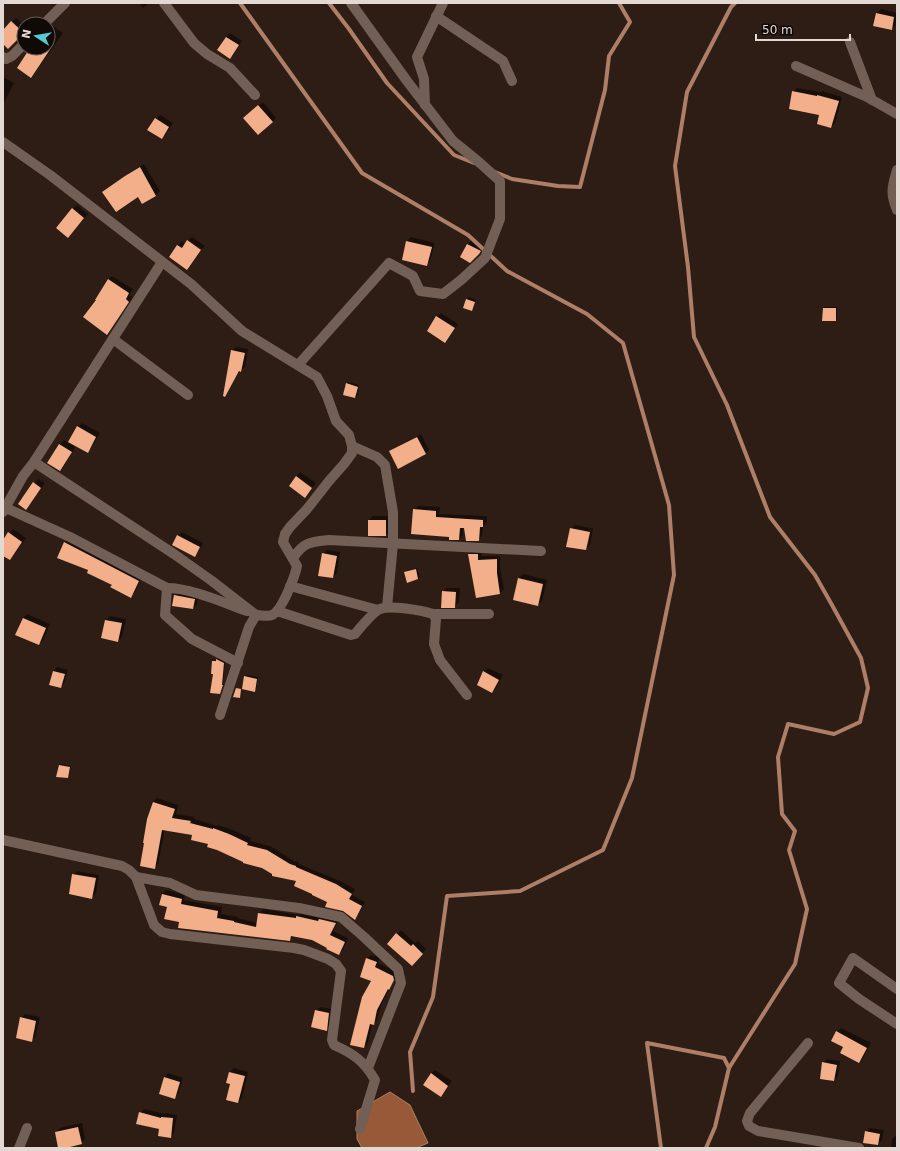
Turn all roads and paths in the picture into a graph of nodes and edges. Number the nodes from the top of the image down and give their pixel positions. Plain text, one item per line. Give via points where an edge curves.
1 (65, 3) edge
2 (164, 3) edge
3 (351, 3) edge
4 (443, 3) edge
5 (52, 16) edge
6 (436, 16) junction
7 (850, 42) dead end
8 (16, 52) edge
9 (3, 57) edge
10 (796, 66) dead end
11 (512, 81) dead end
12 (255, 95) dead end
13 (872, 100) junction
14 (425, 105) junction
15 (897, 114) edge
16 (3, 142) edge
17 (897, 170) edge
18 (897, 210) edge
19 (162, 262) junction
20 (112, 339) junction
21 (298, 365) junction
22 (188, 395) dead end
23 (352, 446) junction
24 (34, 462) junction
25 (5, 510) edge
26 (393, 544) junction
27 (541, 551) dead end
28 (292, 558) junction
29 (290, 586) junction
30 (168, 588) junction
31 (382, 608) junction
32 (277, 612) junction
33 (433, 614) junction
34 (489, 614) dead end
35 (256, 615) junction
36 (238, 663) junction
37 (467, 695) dead end
38 (220, 715) dead end
39 (3, 840) edge
40 (136, 877) junction
41 (897, 989) edge
42 (897, 1024) edge
43 (808, 1043) dead end
44 (368, 1068) junction
45 (27, 1128) dead end
46 (360, 1129) dead end
47 (19, 1148) edge
48 (859, 1148) edge

1 - 5 street
2 - 12 street via 194,43 230,68
3 - 14 street
4 - 6 street
6 - 11 street via 503,61
6 - 14 street via 417,57 424,78
7 - 13 street
8 - 9 street via 6,59
10 - 13 street
13 - 15 street
14 - 21 street via 453,142 500,181 500,219 485,258 443,294 420,291 413,276 389,263
16 - 19 street
17 - 18 street via 892,185 892,198
19 - 20 street
19 - 21 street via 191,284 242,331
20 - 22 street
20 - 24 street
21 - 23 street via 317,377 336,421 349,435
23 - 26 street via 377,457 385,465 393,512
23 - 28 street via 352,453 344,464 285,534 284,542
24 - 25 street via 23,476
24 - 35 street via 174,554
25 - 30 street via 70,537
26 - 27 street
26 - 28 street via 329,540 311,542 299,549
26 - 31 street
28 - 29 street via 297,566
29 - 31 street
29 - 32 street
30 - 35 street via 197,594
30 - 36 street via 165,615 192,639
31 - 32 street via 355,634 350,635
31 - 33 street
32 - 35 street via 271,616
33 - 34 street
33 - 37 street via 436,620 434,644 440,660
35 - 36 street
36 - 38 street
39 - 40 street via 122,866
40 - 44 street via 154,925 162,932 294,948 336,964 341,971 332,1040 334,1045 350,1052
40 - 44 street via 170,883 196,895 299,908 341,917 398,969 401,983
41 - 42 street via 853,958 839,983
43 - 48 street via 750,1113 747,1122 758,1131
44 - 46 street via 375,1080
45 - 47 street

